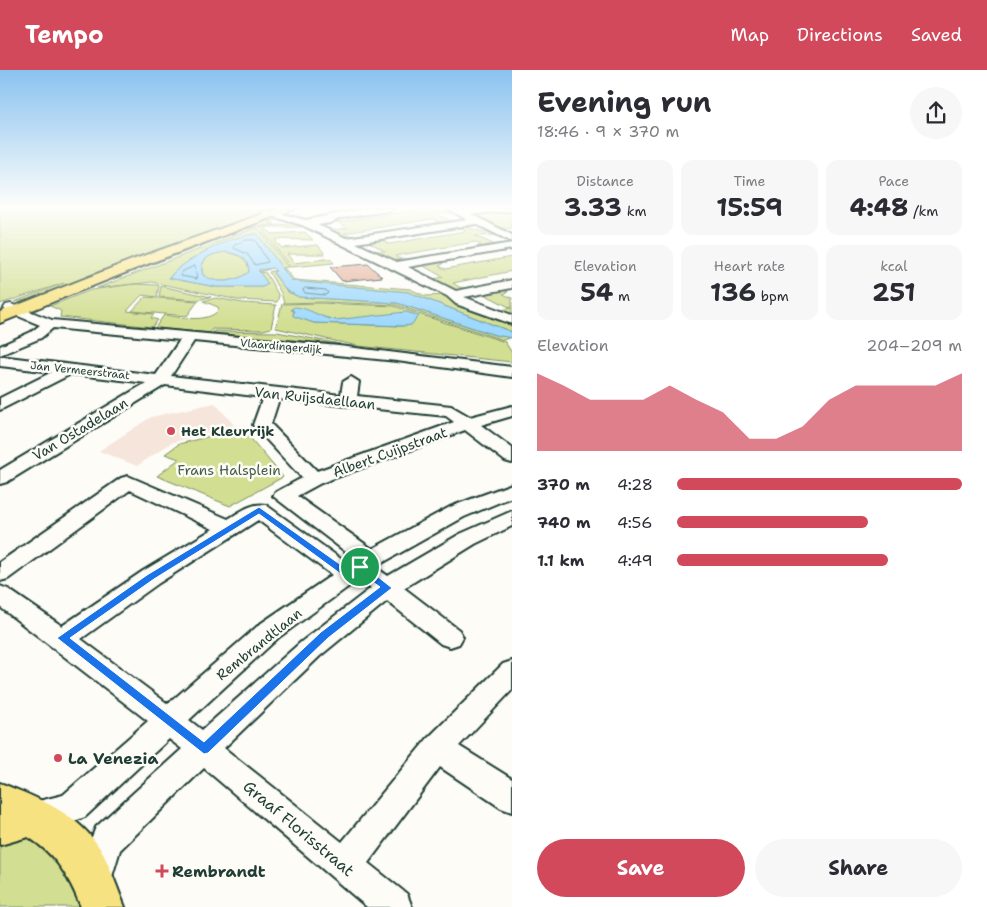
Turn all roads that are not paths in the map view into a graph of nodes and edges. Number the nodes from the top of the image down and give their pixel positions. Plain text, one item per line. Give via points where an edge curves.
1 (187, 247) edge
2 (354, 247) edge
3 (506, 247) edge
4 (396, 266) junction
5 (512, 284) edge
6 (455, 295) junction
7 (7, 312) edge
8 (512, 320) edge
9 (50, 324) junction
10 (189, 338) junction
11 (0, 351) edge
12 (354, 353) junction
13 (0, 361) edge
14 (69, 369) junction
15 (512, 372) edge
16 (160, 380) junction
17 (273, 393) junction
18 (348, 401) junction
19 (0, 405) edge
20 (512, 411) edge
21 (467, 423) junction
22 (512, 457) edge
23 (0, 478) edge
24 (314, 479) junction
25 (512, 490) edge
26 (512, 518) edge
27 (228, 528) junction
28 (360, 567) junction
29 (0, 573) edge
30 (387, 588) junction
31 (0, 596) edge
32 (450, 637) dead end
33 (63, 638) junction
34 (512, 672) edge
35 (169, 720) junction
36 (437, 748) junction
37 (204, 749) junction
38 (512, 797) edge
39 (11, 814) edge
40 (345, 866) junction
41 (95, 900) edge
42 (394, 907) edge

1 - 7 main road
2 - 4 street
3 - 4 street
4 - 6 street
5 - 6 street
6 - 8 street via 462,301
7 - 9 street, Vlaardingerdijk
9 - 10 street, Vlaardingerdijk
9 - 11 street via 36,335
10 - 12 street, Vlaardingerdijk
10 - 16 street
12 - 15 street, Vlaardingerdijk
12 - 18 street
13 - 14 street, Jan Vermeerstraat
14 - 16 street, Jan Vermeerstraat
14 - 19 street
16 - 17 street, Van Ruijsdaellaan
16 - 23 street, Van Ostadelaan
17 - 18 street, Van Ruijsdaellaan
17 - 24 street via 262,425
18 - 21 street, Van Ruijsdaellaan via 451,412
20 - 21 street, Albert Cuijpstraat
21 - 22 street, Van Ruijsdaellaan
21 - 24 street, Albert Cuijpstraat
24 - 28 street, Albert Cuijpstraat via 283,496
25 - 28 street, Rembrandtlaan via 457,512
26 - 30 street via 476,533
27 - 28 street via 259,510
27 - 29 street via 128,482
27 - 33 street
28 - 30 street
28 - 35 street, Rembrandtlaan via 269,631
30 - 32 street
30 - 37 street via 325,635
31 - 33 street
33 - 35 street
34 - 36 street
35 - 37 street
35 - 39 street, Rembrandtlaan via 74,806 56,813
36 - 38 street
36 - 40 street
37 - 40 street, Graaf Florisstraat
37 - 41 street via 108,840 100,859
39 - 41 main road via 66,840 84,862
40 - 42 street, Graaf Florisstraat

